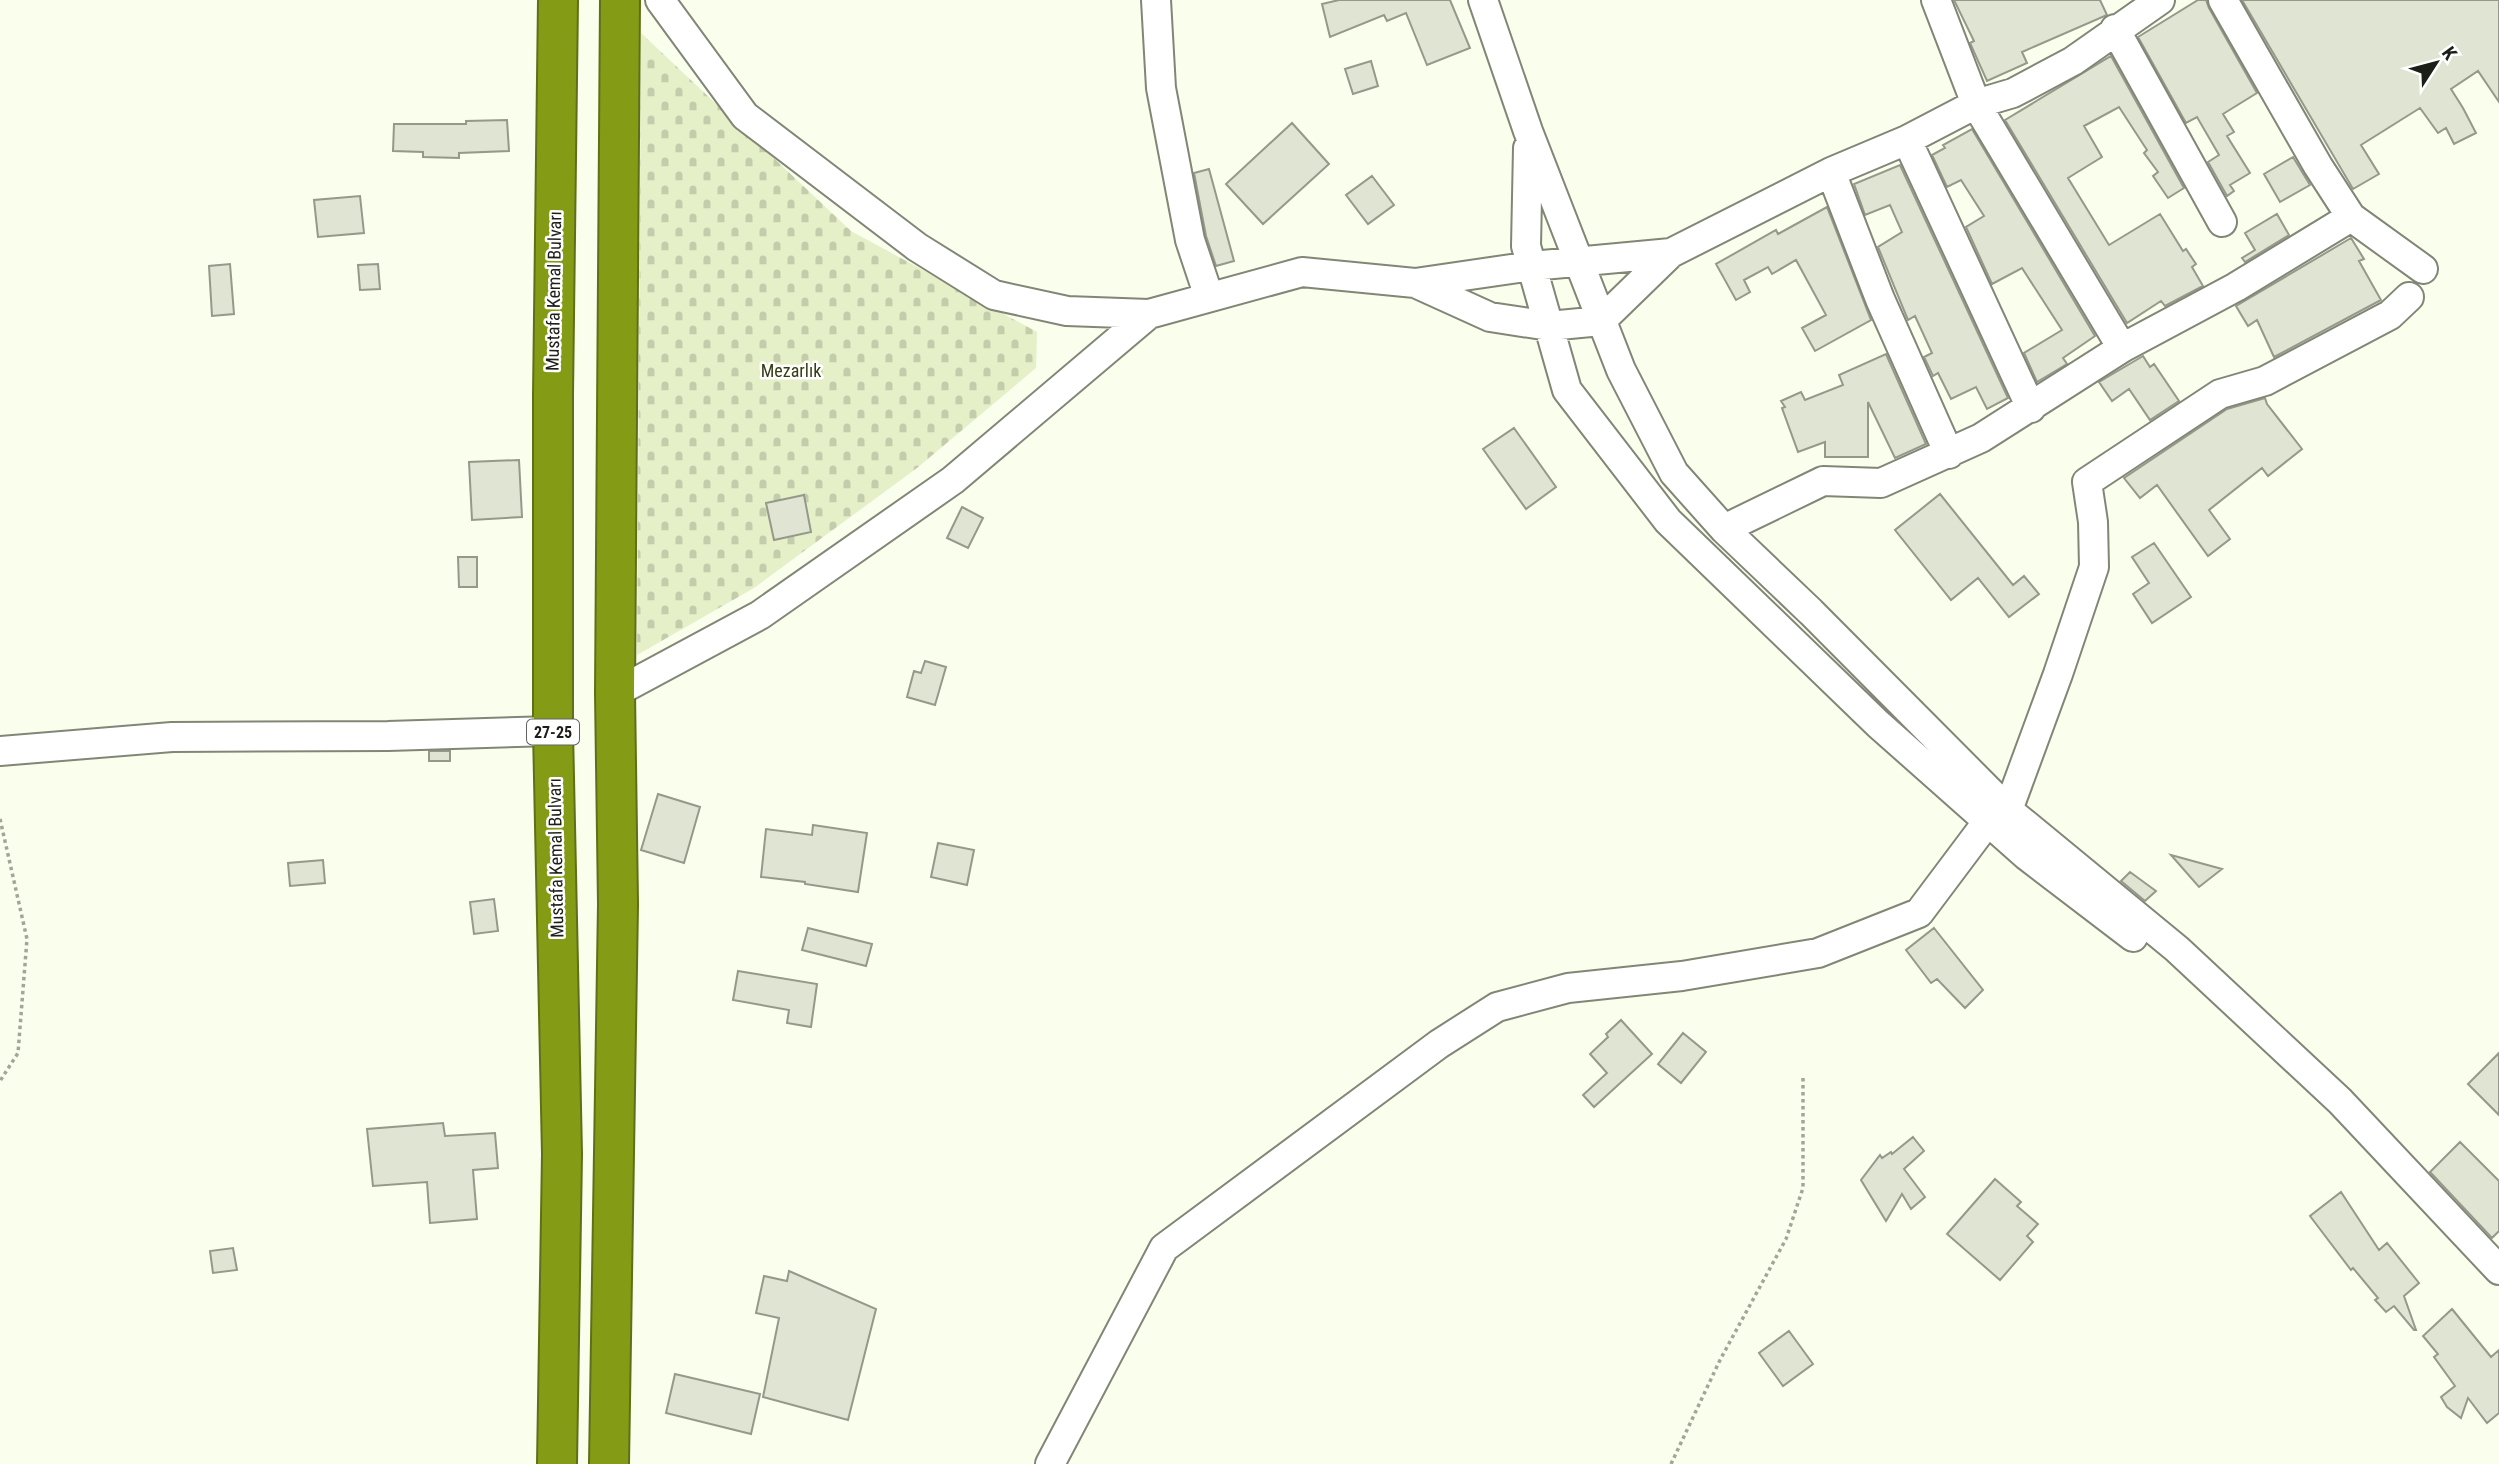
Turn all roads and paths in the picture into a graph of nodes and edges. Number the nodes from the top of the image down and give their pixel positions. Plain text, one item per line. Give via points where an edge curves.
1 (558, 0) edge
2 (620, 0) edge
3 (660, 0) edge
4 (1156, 0) edge
5 (1483, 0) edge
6 (1936, 0) edge
7 (2160, 0) edge
8 (2223, 0) edge
9 (2115, 29) junction
10 (1976, 104) junction
11 (1528, 131) junction
12 (1907, 140) junction
13 (1831, 172) junction
14 (2351, 217) junction
15 (2222, 222) dead end
16 (1671, 253) junction
17 (1578, 261) junction
18 (1532, 267) junction
19 (2423, 269) dead end
20 (1415, 283) junction
21 (1209, 297) junction
22 (2409, 297) dead end
23 (1149, 314) junction
24 (1601, 321) junction
25 (1549, 326) junction
26 (2122, 348) junction
27 (2031, 408) junction
28 (1949, 454) junction
29 (1724, 529) junction
30 (615, 693) junction
31 (553, 731) junction
32 (0, 751) edge
33 (1998, 816) junction
34 (0, 819) edge
35 (1803, 1075) dead end
36 (0, 1081) edge
37 (2499, 1270) edge
38 (2499, 1286) edge
39 (557, 1464) edge
40 (609, 1464) edge
41 (1050, 1464) edge
42 (1671, 1464) edge

1 - 31 highway, Mustafa Kemal Bulvarı / 27-25
2 - 30 highway
3 - 23 street via 745,116 916,247 994,295 1067,311
4 - 21 street via 1161,88 1190,240
5 - 11 street
6 - 10 street
7 - 9 street
8 - 14 street
9 - 10 street via 2073,61 2013,93
9 - 15 street
10 - 12 street
10 - 26 street
11 - 17 street
11 - 18 street via 1526,246
12 - 13 street
12 - 27 street
13 - 16 street
13 - 28 street via 1880,299
14 - 19 street
14 - 26 street via 2236,287
16 - 17 street
16 - 24 street
17 - 18 street
17 - 24 street
18 - 20 street
18 - 25 street
20 - 21 street via 1302,272
20 - 25 street via 1490,317
21 - 23 street
22 - 33 street via 2390,315 2265,381 2220,394 2087,482 2094,566 2058,674
23 - 30 street via 953,480 760,615
24 - 25 street
24 - 29 street via 1620,370 1674,473
25 - 33 street via 1567,390 1668,521 1878,724
26 - 27 street
27 - 28 street
28 - 29 street via 1881,483 1823,481
29 - 33 street via 1821,622
30 - 40 highway via 618,904
31 - 32 street via 172,737
31 - 39 highway, Mustafa Kemal Bulvarı / 27-25 via 562,1154
33 - 37 street via 2177,949 2319,1082
33 - 38 street via 2027,856 2218,1002 2345,1123
33 - 41 street via 1919,913 1818,953 1682,976 1568,988 1497,1007 1439,1044 1164,1248
34 - 36 path via 27,939 18,1053
35 - 42 path via 1803,1188 1786,1239 1720,1360

